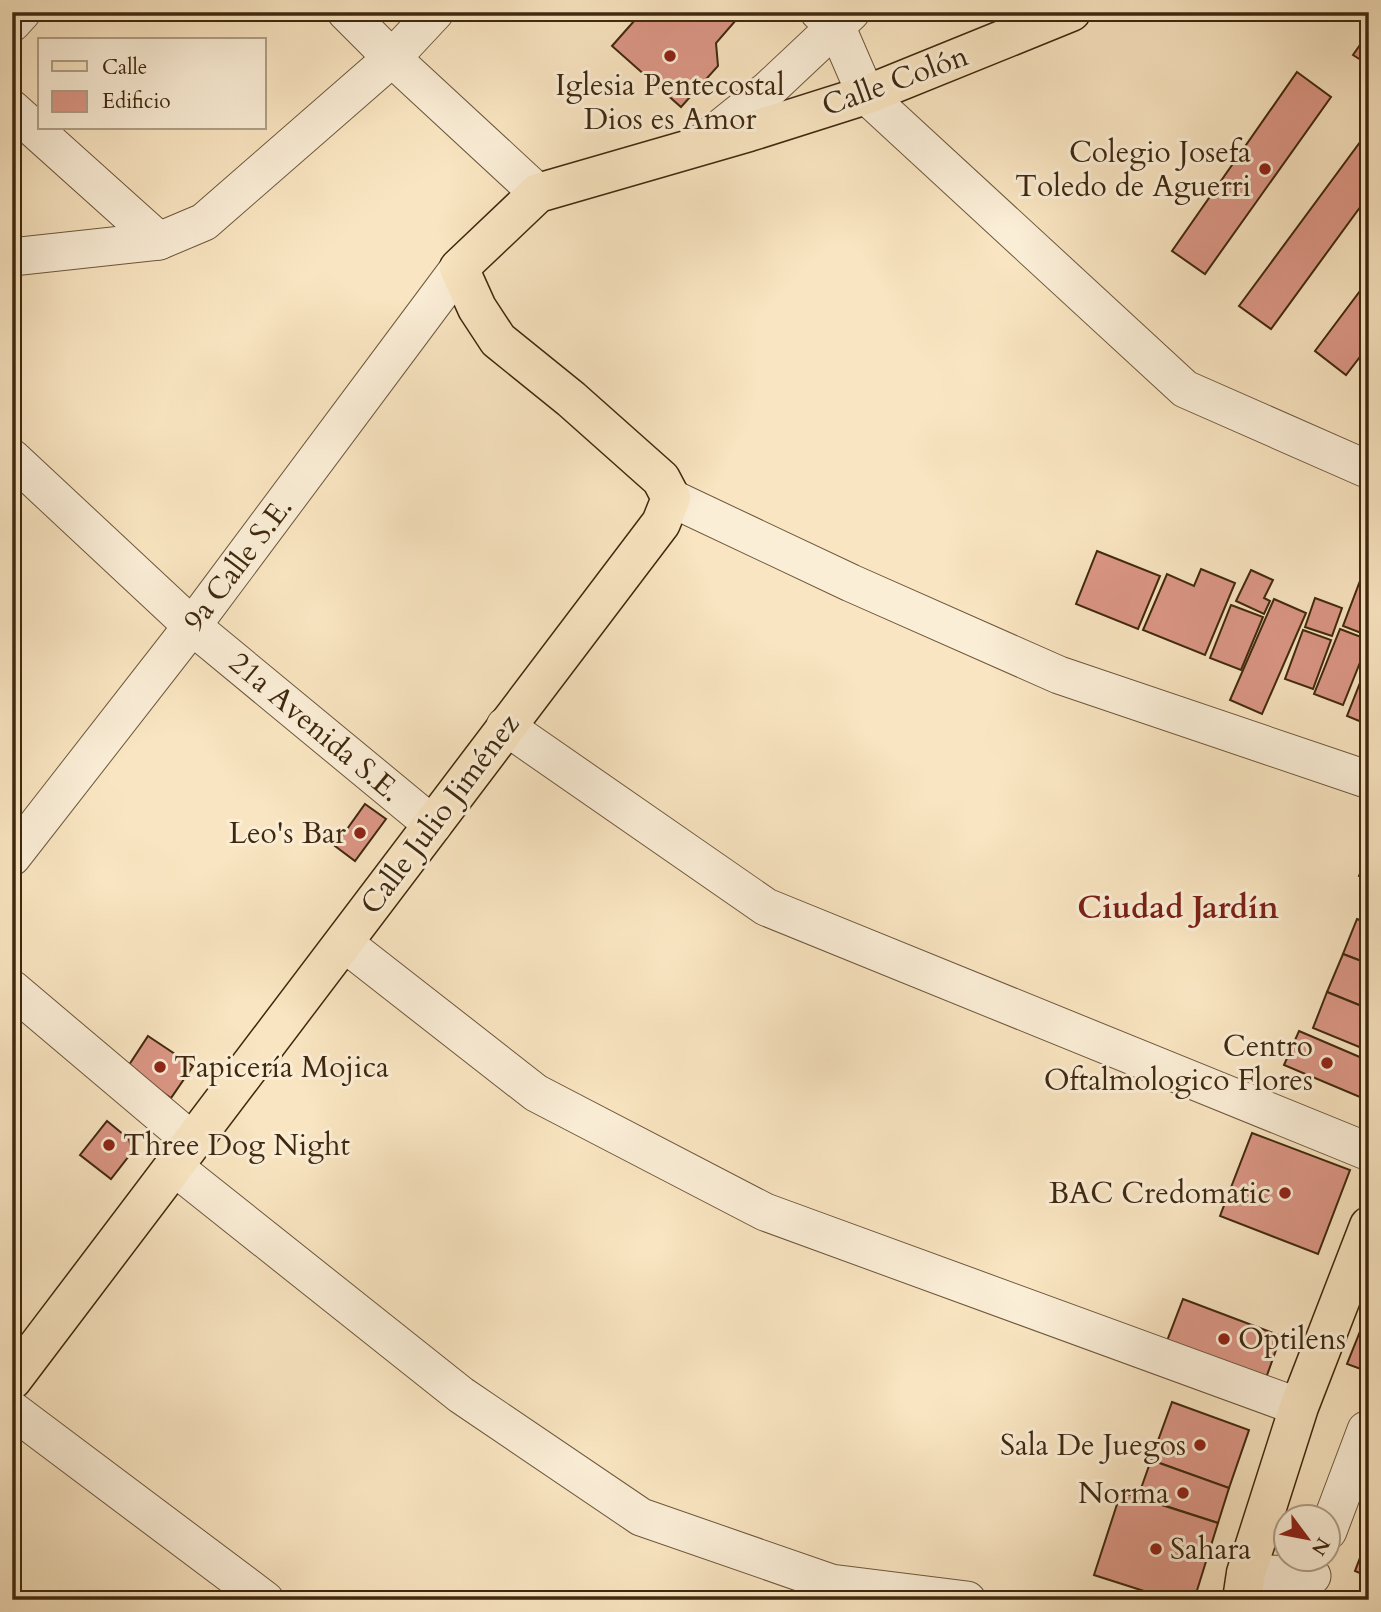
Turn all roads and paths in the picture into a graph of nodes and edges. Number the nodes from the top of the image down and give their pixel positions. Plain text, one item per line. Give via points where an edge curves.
1 (22, 12) edge
2 (346, 12) edge
3 (435, 12) edge
4 (1072, 12) edge
5 (836, 18) edge
6 (12, 23) edge
7 (392, 58) junction
8 (866, 95) junction
9 (12, 109) edge
10 (697, 147) junction
11 (538, 193) junction
12 (159, 241) junction
13 (12, 257) edge
14 (458, 268) junction
15 (12, 458) edge
16 (1369, 470) edge
17 (671, 498) junction
18 (192, 626) junction
19 (505, 726) junction
20 (1369, 780) edge
21 (433, 825) junction
22 (12, 857) edge
23 (344, 943) junction
24 (12, 989) edge
25 (1369, 1152) edge
26 (182, 1153) junction
27 (1364, 1250) edge
28 (12, 1380) edge
29 (1299, 1407) junction
30 (12, 1410) edge
31 (1366, 1430) dead end
32 (1338, 1504) edge
33 (1314, 1578) edge
34 (1244, 1586) edge
35 (265, 1600) edge
36 (967, 1600) edge

1 - 6 street
2 - 7 street
3 - 7 street
4 - 8 main road, Calle Colón
5 - 8 street
5 - 10 street via 768,90
7 - 11 street
7 - 12 street via 204,222
8 - 10 main road, Calle Colón
8 - 16 street via 1185,389
9 - 12 street
10 - 11 main road, Calle Colón
11 - 14 main road, Calle Colón
12 - 13 street
14 - 17 main road via 498,340 661,479
14 - 18 street, 9a Calle S.E.
15 - 18 street, 21a Avenida S.E.
17 - 19 main road, Calle Julio Jiménez via 660,523
17 - 20 street via 1059,675
18 - 21 street, 21a Avenida S.E.
18 - 22 street, 9a Calle S.E.
19 - 21 main road, Calle Julio Jiménez
19 - 25 street via 766,907
21 - 23 main road, Calle Julio Jiménez
23 - 26 main road, Calle Julio Jiménez
23 - 29 street via 536,1093 765,1212
24 - 26 street
26 - 28 main road, Calle Julio Jiménez
26 - 36 street via 461,1395 641,1517 831,1583
27 - 29 main road
29 - 34 main road
30 - 35 street
31 - 32 street
33 - 34 street

